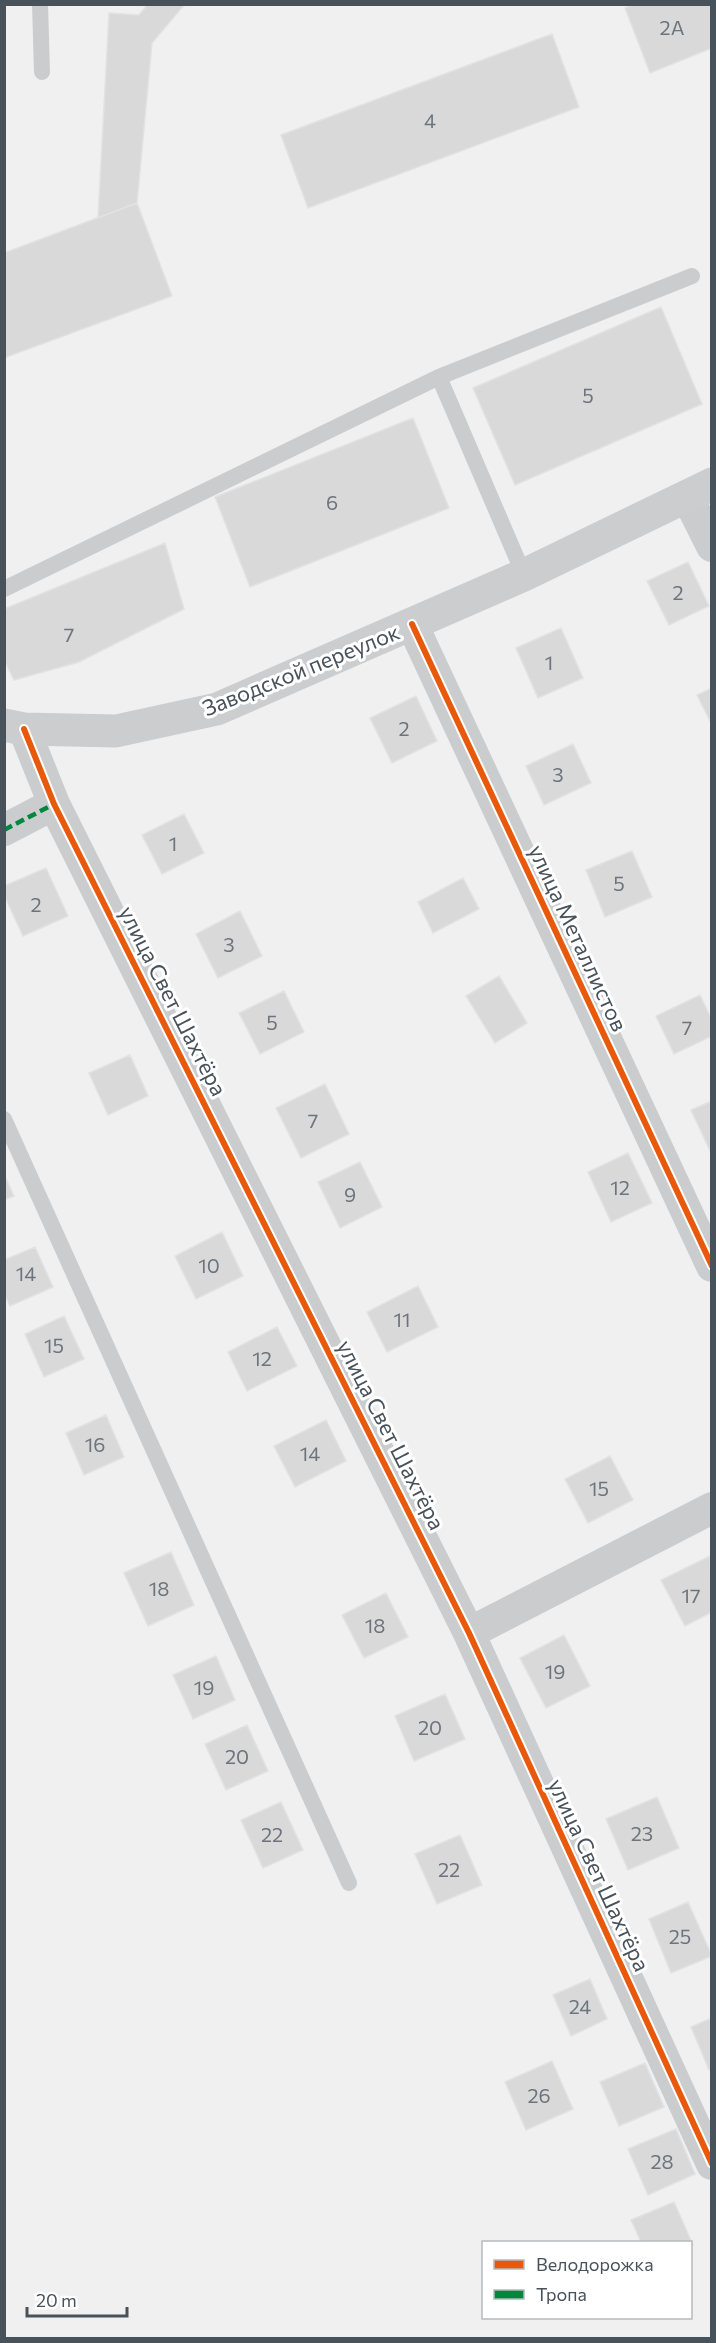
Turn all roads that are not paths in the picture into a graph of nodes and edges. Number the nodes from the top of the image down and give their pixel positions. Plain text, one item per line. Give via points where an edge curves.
1 (40, 4) edge
2 (42, 72) dead end
3 (692, 276) dead end
4 (439, 377) junction
5 (699, 490) edge
6 (711, 546) edge
7 (524, 575) junction
8 (4, 589) edge
9 (412, 624) junction
10 (14, 727) edge
11 (54, 804) junction
12 (4, 830) edge
13 (4, 1119) edge
14 (711, 1266) edge
15 (711, 1508) edge
16 (469, 1633) junction
17 (348, 1883) dead end
18 (711, 2164) edge

1 - 2 lane
3 - 4 lane
4 - 7 lane
4 - 8 lane
5 - 6 street
5 - 7 main road, Заводской переулок
7 - 9 main road, Заводской переулок
9 - 10 main road, Заводской переулок via 217,709 116,731
9 - 14 street, улица Металлистов
10 - 11 street, улица Свет Шахтёра
11 - 12 street
11 - 16 street, улица Свет Шахтёра
13 - 17 lane
15 - 16 street
16 - 18 street, улица Свет Шахтёра

